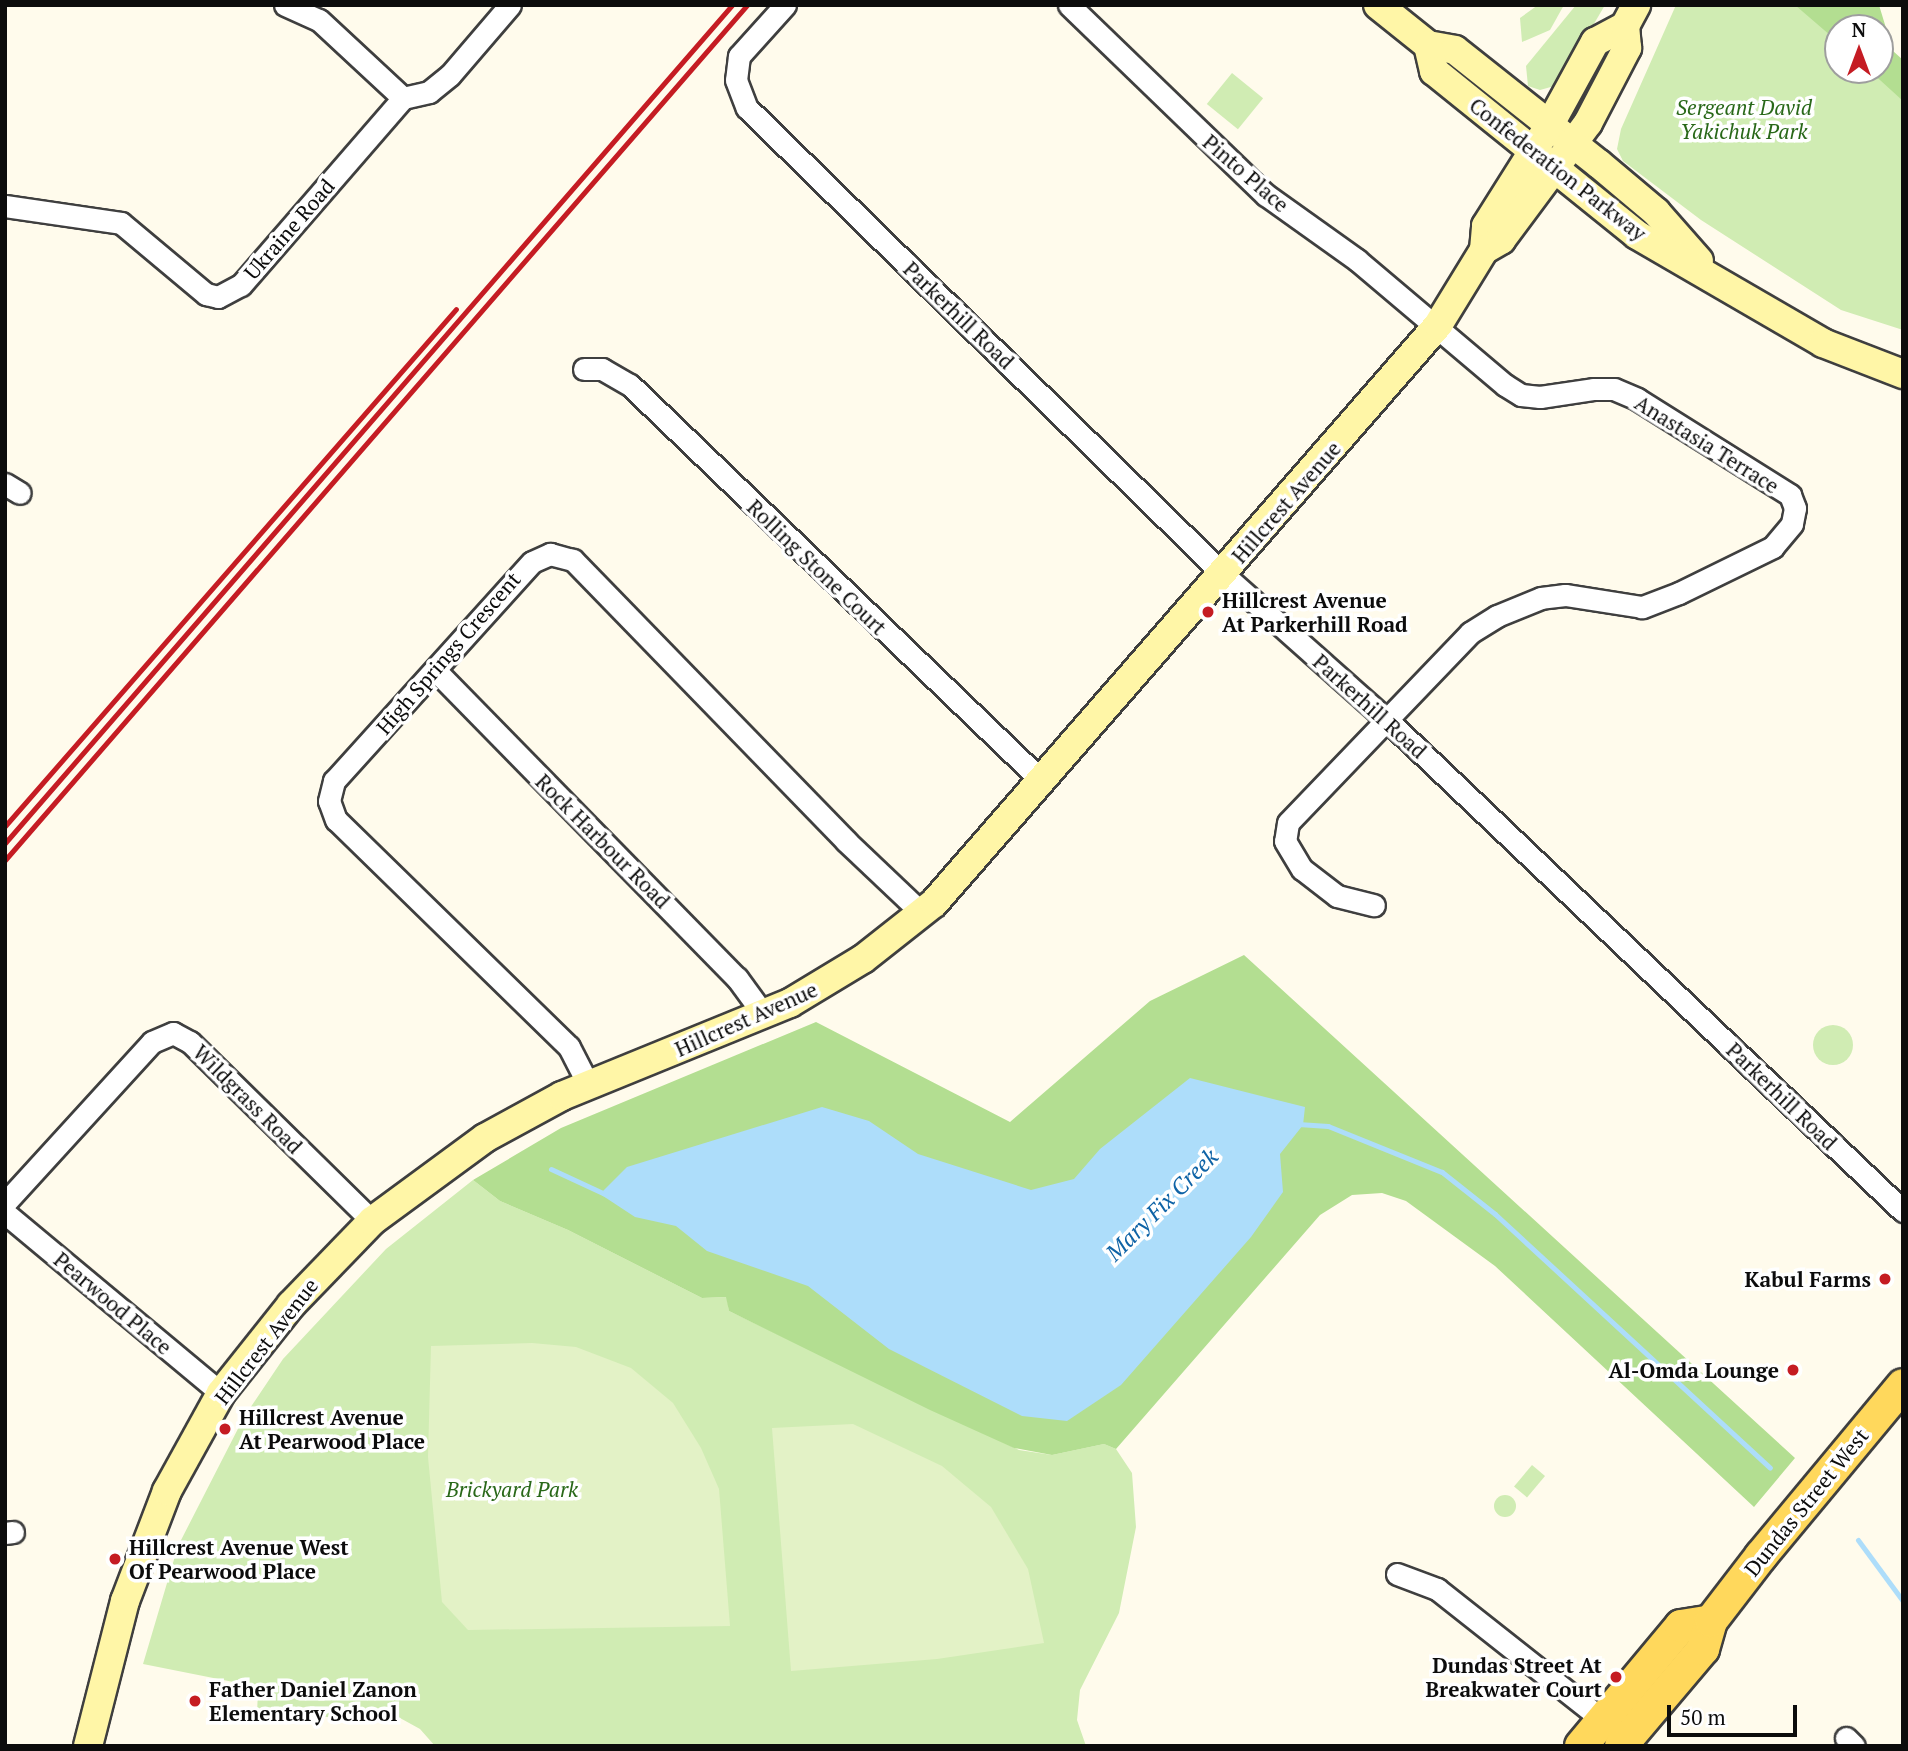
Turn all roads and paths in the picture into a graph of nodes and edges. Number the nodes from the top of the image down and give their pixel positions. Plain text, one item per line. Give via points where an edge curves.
1 (285, 5) edge
2 (510, 5) edge
3 (785, 5) edge
4 (1069, 5) edge
5 (1378, 5) edge
6 (1631, 16) edge
7 (1428, 45) junction
8 (403, 98) junction
9 (1549, 127) junction
10 (1571, 144) junction
11 (1544, 160) junction
12 (5, 206) edge
13 (1710, 274) junction
14 (1438, 325) junction
15 (584, 369) dead end
16 (1903, 374) edge
17 (1223, 574) junction
18 (436, 671) junction
19 (1386, 719) junction
20 (1043, 782) junction
21 (1374, 905) dead end
22 (922, 913) junction
23 (764, 1015) junction
24 (589, 1084) junction
25 (5, 1203) edge
26 (1903, 1211) edge
27 (5, 1213) edge
28 (372, 1221) junction
29 (1903, 1385) edge
30 (221, 1393) junction
31 (1397, 1574) dead end
32 (1711, 1621) junction
33 (1602, 1720) junction
34 (1627, 1744) edge
35 (88, 1746) edge
36 (1581, 1746) edge

1 - 8 street via 318,20
2 - 8 street via 450,75 429,92
3 - 17 street, Parkerhill Road via 739,56 736,80 747,108
4 - 14 street, Pinto Place via 1266,195
5 - 7 street, Confederation Parkway
6 - 9 street, Hillcrest Avenue via 1595,42
6 - 10 street, Hillcrest Avenue via 1627,48
7 - 9 street, Confederation Parkway via 1455,50
7 - 11 street, Confederation Parkway via 1434,71
8 - 12 street, Ukraine Road via 241,285 218,297 206,294 121,223
9 - 10 street, Confederation Parkway
9 - 11 street, Hillcrest Avenue
10 - 11 street, Hillcrest Avenue
10 - 13 street, Confederation Parkway via 1656,212
11 - 13 street, Confederation Parkway via 1637,235
11 - 14 street, Hillcrest Avenue via 1486,226 1484,250
13 - 16 street, Confederation Parkway via 1823,343
14 - 17 street, Hillcrest Avenue
14 - 19 street, Anastasia Terrace via 1521,394 1614,389 1637,399 1790,495 1795,508 1792,524 1773,547 1642,607 1565,595 1541,598 1497,616 1469,633
15 - 20 street, Rolling Stone Court via 602,369 630,385
17 - 19 street, Parkerhill Road
17 - 20 street, Hillcrest Avenue
18 - 22 street, High Springs Crescent via 524,567 550,554 573,560
18 - 23 street, Rock Harbour Road via 737,978
18 - 24 street, High Springs Crescent via 334,781 329,794 333,814 561,1039
19 - 21 street via 1294,811 1285,833 1288,849 1302,869 1337,896
19 - 26 street, Parkerhill Road
20 - 22 street, Hillcrest Avenue
22 - 23 street, Hillcrest Avenue via 855,965
23 - 24 street, Hillcrest Avenue
24 - 28 street, Hillcrest Avenue via 457,1156
25 - 28 street, Wildgrass Road via 152,1042 173,1034 190,1042
27 - 30 street, Pearwood Place
28 - 30 street, Hillcrest Avenue via 291,1305
29 - 32 main road, Dundas Street West
30 - 35 street, Hillcrest Avenue via 147,1537 122,1609
31 - 33 street via 1437,1589
32 - 33 main road via 1681,1626
32 - 34 main road, Dundas Street West via 1703,1649
33 - 34 street
33 - 36 main road

